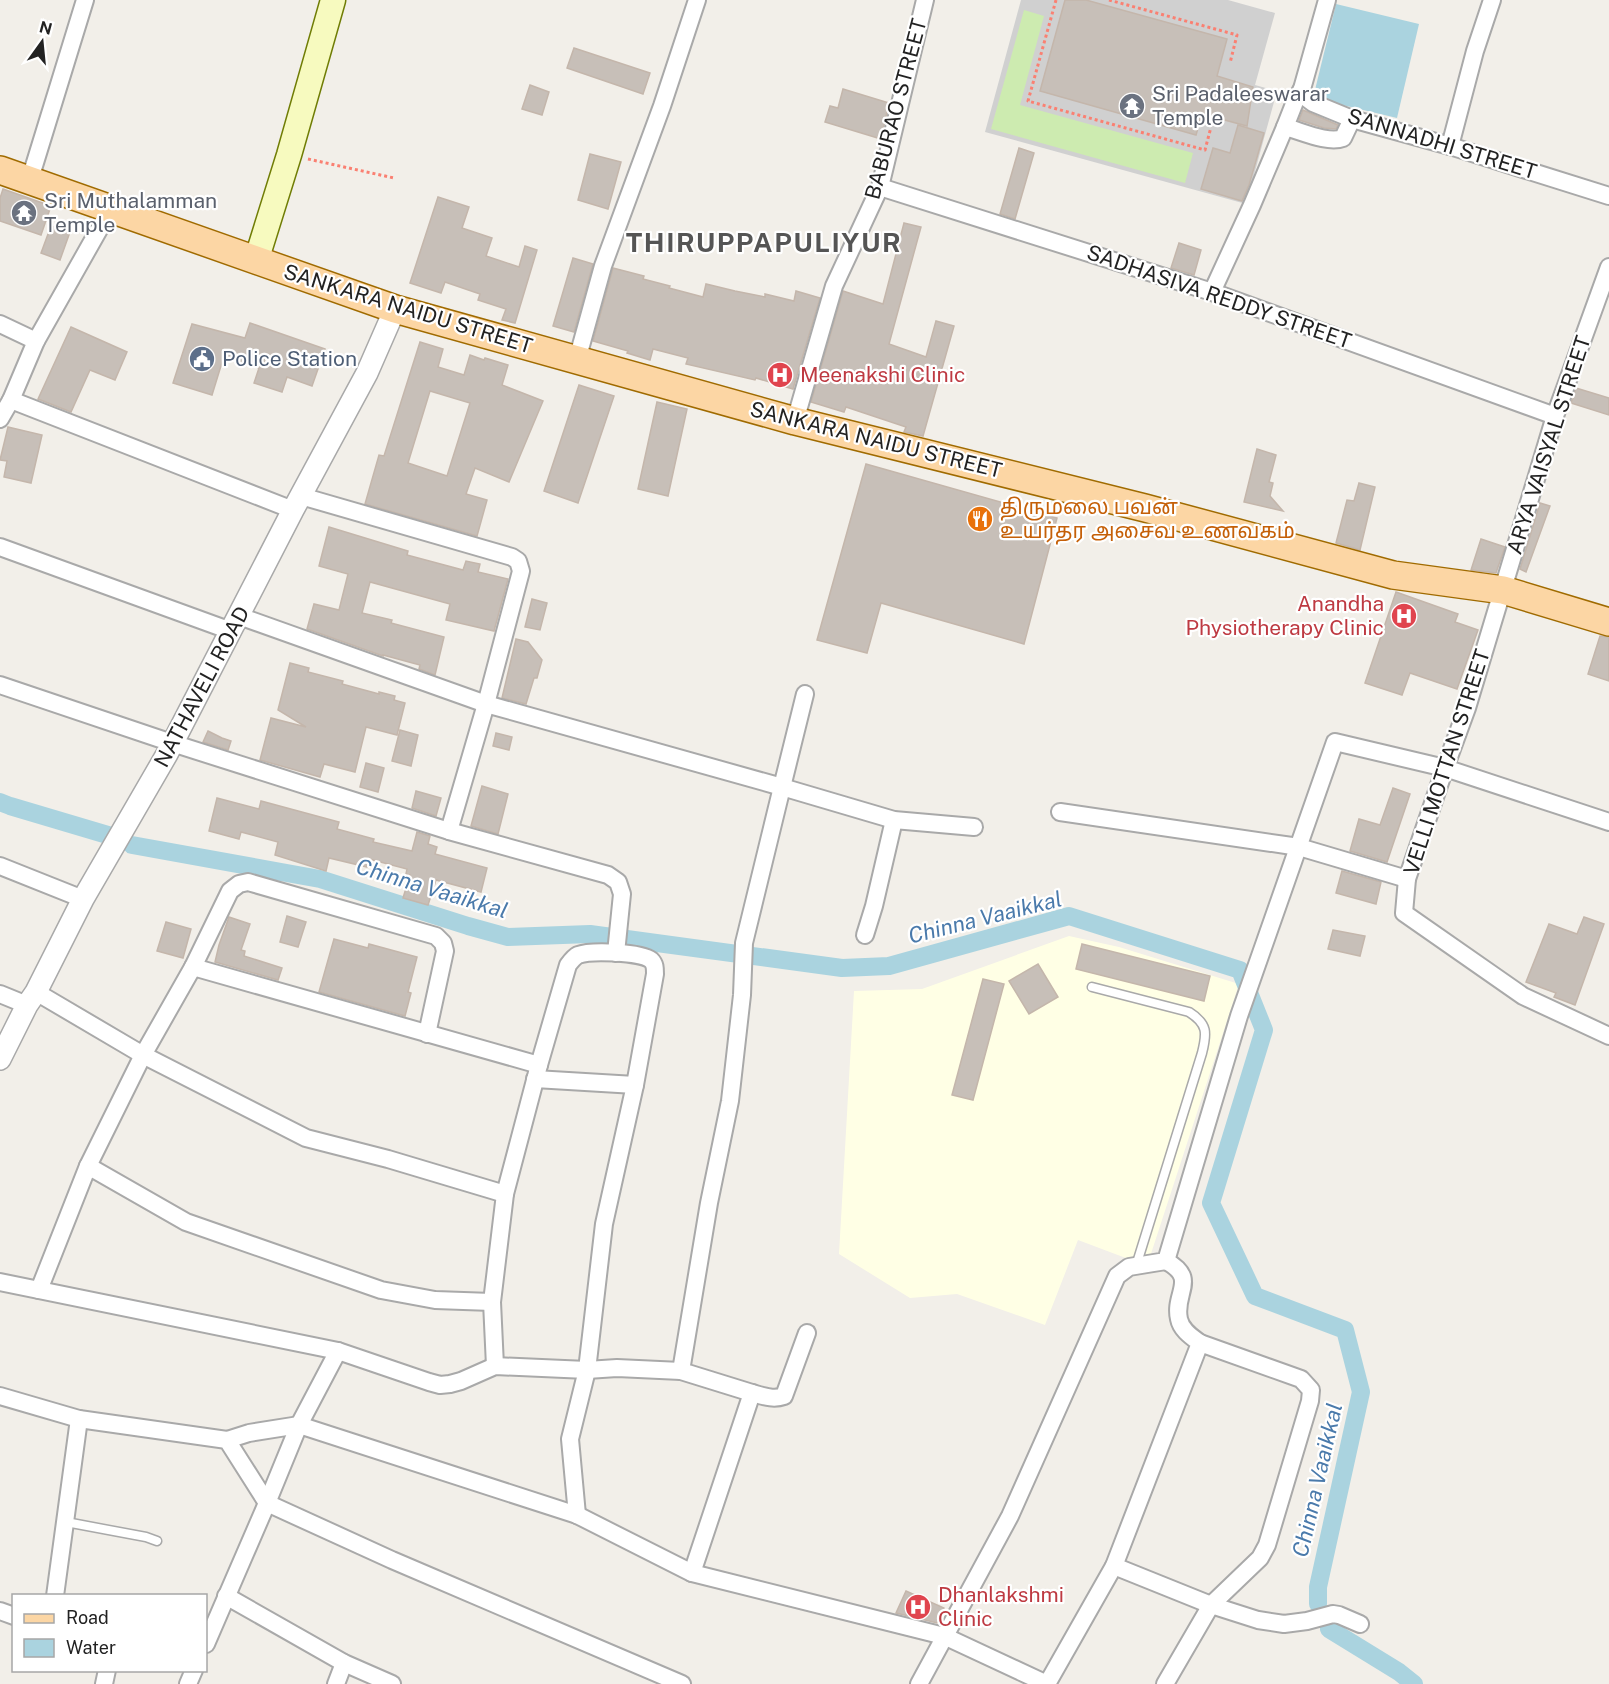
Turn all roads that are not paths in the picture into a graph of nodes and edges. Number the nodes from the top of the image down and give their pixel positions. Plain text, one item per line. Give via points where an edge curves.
1 (85, 0) edge
2 (333, 0) edge
3 (697, 0) edge
4 (925, 0) edge
5 (1327, 0) edge
6 (1492, 0) edge
7 (1302, 89) junction
8 (1353, 119) junction
9 (1285, 127) junction
10 (1450, 146) junction
11 (0, 170) edge
12 (30, 179) junction
13 (880, 187) junction
14 (1609, 196) edge
15 (110, 210) junction
16 (256, 261) junction
17 (1609, 267) edge
18 (1212, 292) junction
19 (395, 309) junction
20 (0, 324) edge
21 (36, 341) junction
22 (577, 360) junction
23 (11, 400) junction
24 (1555, 416) junction
25 (0, 419) edge
26 (795, 421) junction
27 (297, 503) junction
28 (0, 547) edge
29 (1503, 590) junction
30 (1609, 622) edge
31 (235, 623) junction
32 (0, 684) edge
33 (805, 694) dead end
34 (486, 704) junction
35 (172, 743) junction
36 (1445, 768) junction
37 (782, 787) junction
38 (1060, 812) dead end
39 (894, 820) junction
40 (1609, 822) edge
41 (974, 827) dead end
42 (449, 831) junction
43 (1299, 847) junction
44 (0, 866) edge
45 (1407, 879) junction
46 (83, 899) junction
47 (865, 935) dead end
48 (617, 948) junction
49 (193, 967) junction
50 (1092, 987) dead end
51 (0, 994) edge
52 (31, 998) junction
53 (427, 1034) junction
54 (1609, 1036) edge
55 (143, 1055) junction
56 (0, 1059) edge
57 (537, 1072) junction
58 (635, 1085) junction
59 (88, 1166) junction
60 (506, 1194) junction
61 (1166, 1261) junction
62 (1136, 1266) junction
63 (0, 1282) edge
64 (39, 1290) junction
65 (492, 1302) junction
66 (807, 1333) dead end
67 (1200, 1343) junction
68 (338, 1351) junction
69 (495, 1366) junction
70 (587, 1370) junction
71 (681, 1371) junction
72 (752, 1393) junction
73 (0, 1396) edge
74 (79, 1419) junction
75 (299, 1425) junction
76 (227, 1440) junction
77 (267, 1503) junction
78 (577, 1515) junction
79 (66, 1522) junction
80 (157, 1541) dead end
81 (1114, 1566) junction
82 (692, 1573) junction
83 (55, 1594) edge
84 (226, 1596) junction
85 (1211, 1605) junction
86 (1360, 1624) dead end
87 (944, 1636) junction
88 (207, 1642) edge
89 (344, 1663) junction
90 (671, 1682) edge
91 (336, 1684) edge
92 (392, 1684) edge
93 (919, 1684) edge
94 (1047, 1684) edge
95 (1165, 1684) edge

1 - 12 street
2 - 16 main road
3 - 22 street via 603,266
4 - 13 street, BABURAO STREET
5 - 7 street
6 - 10 street
7 - 8 street, SANNADHI STREET via 1313,104
7 - 9 street
8 - 9 street via 1343,138 1337,140
8 - 10 street, SANNADHI STREET
9 - 18 street
10 - 14 street, SANNADHI STREET
11 - 12 main road, SANKARA NAIDU STREET
12 - 15 main road, SANKARA NAIDU STREET
13 - 18 street, SADHASIVA REDDY STREET
13 - 26 street, BABURAO STREET via 834,286
15 - 16 main road, SANKARA NAIDU STREET
15 - 21 street
16 - 19 main road, SANKARA NAIDU STREET
17 - 24 street, ARYA VAISYAL STREET
18 - 24 street, SADHASIVA REDDY STREET
19 - 22 main road, SANKARA NAIDU STREET
19 - 27 street, NATHAVELI ROAD via 367,373
20 - 21 street
21 - 23 street
22 - 26 main road, SANKARA NAIDU STREET
23 - 25 street
23 - 27 street
24 - 29 street, ARYA VAISYAL STREET
26 - 29 main road, SANKARA NAIDU STREET via 1145,508 1393,575
27 - 31 street, NATHAVELI ROAD
27 - 34 street via 518,561 521,571
28 - 31 street
29 - 30 main road, SANKARA NAIDU STREET
29 - 36 street, VELLI MOTTAN STREET
31 - 34 street
31 - 35 street, NATHAVELI ROAD
32 - 35 street
33 - 37 street
34 - 37 street
34 - 42 street
35 - 42 street
35 - 46 street, NATHAVELI ROAD
36 - 40 street
36 - 43 street via 1335,742
36 - 45 street, VELLI MOTTAN STREET
37 - 39 street
37 - 71 street via 744,943 730,1101
38 - 43 street
39 - 41 street
39 - 47 street
42 - 48 street via 608,875 618,882 622,894
43 - 45 street
43 - 61 street via 1239,1016
44 - 46 street
45 - 54 street, VELLI MOTTAN STREET via 1404,913 1524,996
46 - 52 street, NATHAVELI ROAD
48 - 57 street via 577,955 572,960
48 - 58 street via 647,958 656,967
49 - 53 street
49 - 53 street via 230,891 248,882 270,888 436,936 445,951
49 - 55 street
50 - 62 lane via 1189,1012 1205,1028 1206,1040
51 - 52 street
52 - 55 street
52 - 56 street, NATHAVELI ROAD
53 - 57 street
55 - 59 street
55 - 60 street via 306,1138
57 - 58 street
57 - 60 street
58 - 70 street via 604,1224
59 - 64 street
59 - 65 street via 186,1222 381,1290 435,1300
60 - 65 street
61 - 62 street
61 - 67 street via 1178,1267 1184,1278 1179,1320
62 - 87 street via 1118,1276 1010,1516
63 - 64 street
64 - 68 street
65 - 69 street
66 - 72 street via 784,1396 777,1399
67 - 81 street
67 - 85 street via 1302,1379 1311,1390 1267,1545 1260,1558
68 - 69 street via 440,1385 461,1381
68 - 75 street
69 - 70 street
70 - 71 street
70 - 78 street via 570,1439
71 - 72 street
72 - 82 street
73 - 74 street
74 - 76 street
74 - 79 street
75 - 76 street
75 - 77 street
75 - 78 street
76 - 77 street
77 - 84 street
77 - 90 street
78 - 82 street
79 - 80 lane
79 - 83 street
81 - 85 street
81 - 94 street
82 - 87 street
84 - 88 street
84 - 89 street
85 - 86 street via 1284,1624 1333,1614
85 - 95 street
87 - 93 street
87 - 94 street
89 - 91 street
89 - 92 street

